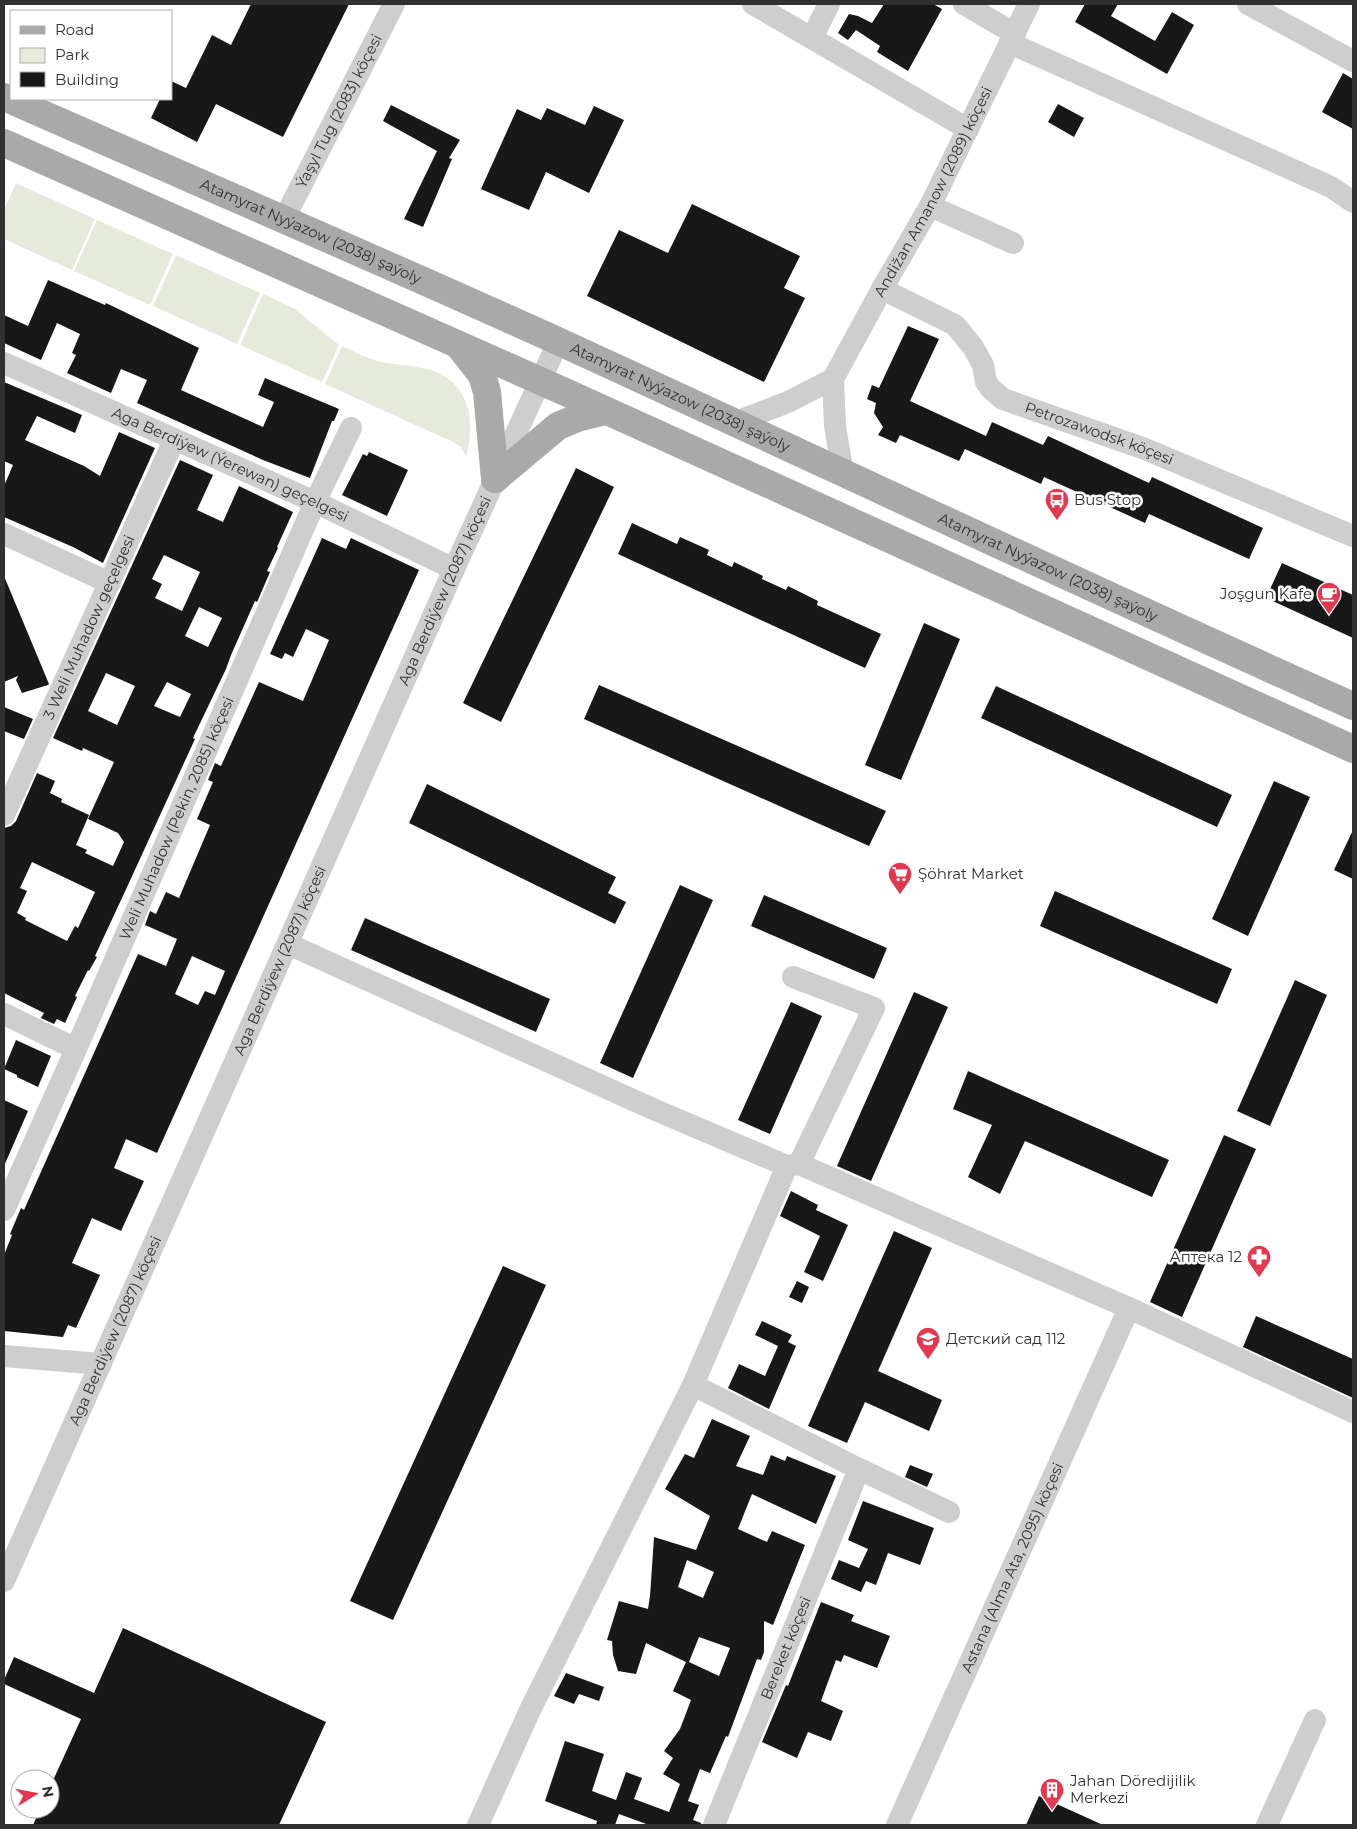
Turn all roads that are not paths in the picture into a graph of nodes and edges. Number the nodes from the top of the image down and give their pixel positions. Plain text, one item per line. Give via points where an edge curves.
1 (394, 4) edge
2 (753, 4) edge
3 (829, 4) edge
4 (964, 4) edge
5 (1029, 4) edge
6 (1248, 4) edge
7 (812, 38) junction
8 (1012, 38) junction
9 (1353, 62) edge
10 (4, 98) edge
11 (968, 130) junction
12 (4, 143) edge
13 (1353, 202) edge
14 (930, 206) junction
15 (284, 219) junction
16 (1013, 243) dead end
17 (882, 289) junction
18 (558, 342) junction
19 (459, 346) junction
20 (4, 363) edge
21 (833, 380) junction
22 (540, 381) junction
23 (606, 412) junction
24 (733, 423) junction
25 (351, 428) dead end
26 (174, 440) junction
27 (843, 474) junction
28 (495, 479) junction
29 (315, 502) junction
30 (4, 534) edge
31 (1353, 536) edge
32 (454, 569) junction
33 (110, 583) junction
34 (1353, 706) edge
35 (1353, 749) edge
36 (4, 815) edge
37 (288, 944) junction
38 (793, 977) dead end
39 (4, 1014) edge
40 (76, 1049) junction
41 (793, 1165) junction
42 (6, 1199) edge
43 (1129, 1308) junction
44 (4, 1356) edge
45 (101, 1364) junction
46 (693, 1385) junction
47 (1353, 1412) edge
48 (859, 1469) junction
49 (949, 1512) dead end
50 (4, 1581) edge
51 (1315, 1720) dead end
52 (478, 1825) edge
53 (714, 1825) edge
54 (897, 1825) edge
55 (1267, 1825) edge

1 - 15 street, Ýaşyl Tug (2083) köçesi
2 - 7 street
3 - 7 street
4 - 8 street
5 - 8 street, Andižan Amanow (2089) köçesi
6 - 9 street
7 - 11 street
8 - 11 street, Andižan Amanow (2089) köçesi
8 - 13 street via 1331,187
10 - 15 main road, Atamyrat Nyýazow (2038) şaýoly
11 - 14 street, Andižan Amanow (2089) köçesi
12 - 19 main road
14 - 16 street
14 - 17 street, Andižan Amanow (2089) köçesi
15 - 18 main road, Atamyrat Nyýazow (2038) şaýoly
17 - 21 street, Andižan Amanow (2089) köçesi
17 - 31 street, Petrozawodsk köçesi via 955,326 974,346 990,388 1004,399 1145,449
18 - 22 street, Aga Berdiýew (2087) köçesi
18 - 24 main road, Atamyrat Nyýazow (2038) şaýoly
19 - 22 main road
19 - 28 main road via 482,375 488,392
20 - 26 street, Aga Berdiýew (Ýerewan) geçelgesi
21 - 24 street
21 - 27 street, Andižan Amanow (2089) köçesi via 834,426
22 - 23 main road
22 - 28 street, Aga Berdiýew (2087) köçesi
23 - 28 main road via 558,426
23 - 35 main road
24 - 27 main road, Atamyrat Nyýazow (2038) şaýoly
25 - 29 street, Weli Muhadow (Pekin, 2085) köçesi
26 - 29 street, Aga Berdiýew (Ýerewan) geçelgesi
26 - 33 street, 3 Weli Muhadow geçelgesi
27 - 34 main road, Atamyrat Nyýazow (2038) şaýoly
28 - 32 street, Aga Berdiýew (2087) köçesi
29 - 32 street, Aga Berdiýew (Ýerewan) geçelgesi
29 - 40 street, Weli Muhadow (Pekin, 2085) köçesi
30 - 33 street
32 - 37 street, Aga Berdiýew (2087) köçesi
33 - 36 street, 3 Weli Muhadow geçelgesi
37 - 41 street via 653,1109
37 - 45 street, Aga Berdiýew (2087) köçesi
38 - 41 street via 874,1008
39 - 40 street
40 - 42 street, Weli Muhadow (Pekin, 2085) köçesi
41 - 43 street
41 - 46 street
43 - 47 street
43 - 54 street, Astana (Alma Ata, 2095) köçesi
44 - 45 street
45 - 50 street, Aga Berdiýew (2087) köçesi
46 - 48 street
46 - 52 street via 530,1708
48 - 49 street
48 - 53 street, Bereket köçesi
51 - 55 street

